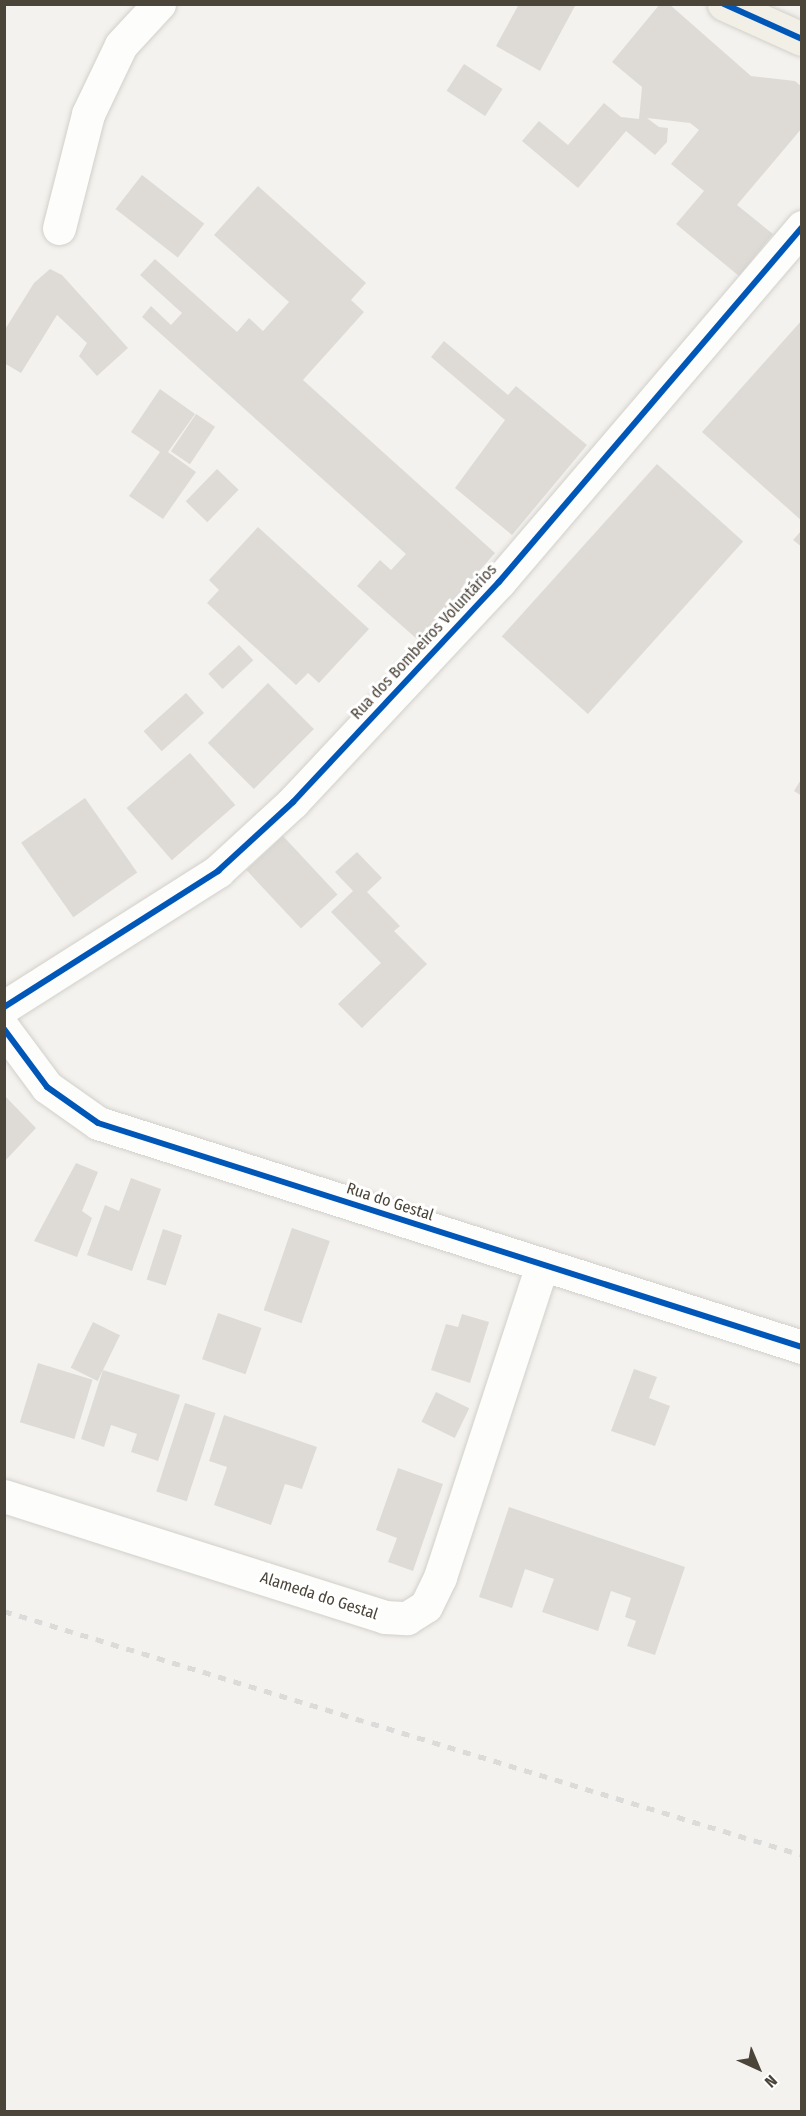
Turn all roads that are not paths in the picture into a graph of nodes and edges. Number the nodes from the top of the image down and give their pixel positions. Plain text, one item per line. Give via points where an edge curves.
1 (159, 4) edge
2 (724, 4) edge
3 (801, 39) edge
4 (801, 227) edge
5 (59, 228) dead end
6 (4, 1007) edge
7 (4, 1029) edge
8 (542, 1265) junction
9 (801, 1347) edge
10 (4, 1496) edge

1 - 5 street via 121,45 88,114
2 - 3 main road
4 - 6 street, Rua dos Bombeiros Voluntários via 499,582 293,802 218,871
7 - 8 street, Rua do Gestal via 47,1087 98,1123
8 - 9 street, Rua do Gestal
8 - 10 street, Alameda do Gestal via 440,1577 426,1606 407,1618 385,1617

